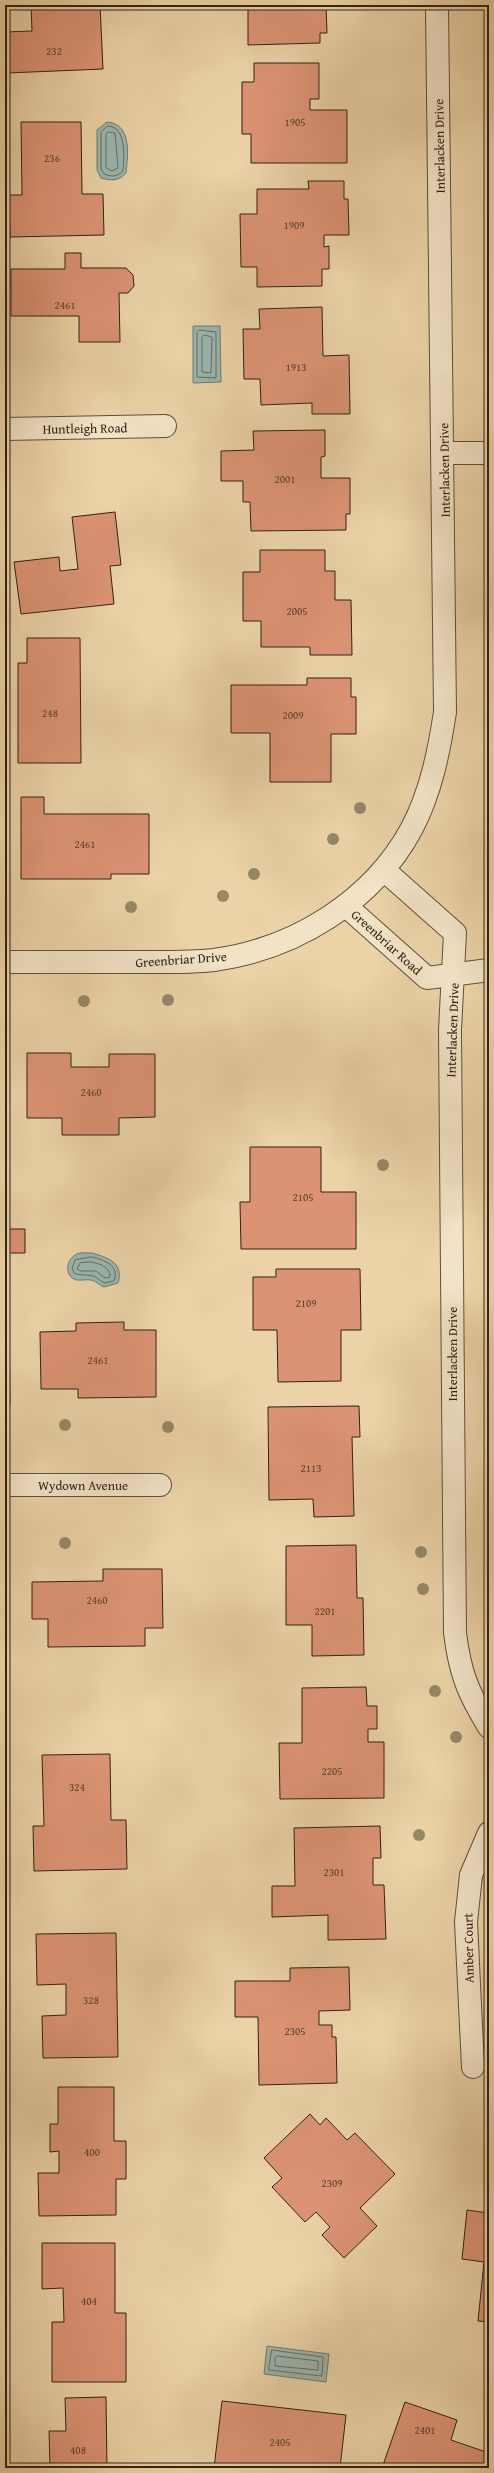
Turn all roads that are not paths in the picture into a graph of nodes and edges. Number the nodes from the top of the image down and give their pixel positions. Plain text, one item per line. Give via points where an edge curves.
1 (437, 5) edge
2 (165, 426) dead end
3 (5, 429) edge
4 (489, 452) edge
5 (444, 453) junction
6 (384, 870) junction
7 (346, 906) junction
8 (5, 962) edge
9 (489, 970) edge
10 (453, 974) junction
11 (5, 1485) edge
12 (160, 1485) dead end
13 (489, 1726) edge
14 (489, 1833) edge
15 (473, 2067) dead end

1 - 5 street, Interlacken Drive
2 - 3 street, Huntleigh Road
4 - 5 street
5 - 6 street, Interlacken Drive via 445,712 440,747 430,783 412,827
6 - 7 street, Interlacken Drive
6 - 10 street via 455,933
7 - 8 street, Greenbriar Drive via 309,930 261,950 213,960
7 - 10 street, Greenbriar Road via 427,978
9 - 10 street, Greenbriar Road
10 - 13 street, Interlacken Drive via 450,1037 455,1633 459,1664 471,1697
11 - 12 street, Wydown Avenue
14 - 15 street, Amber Court via 471,1875 466,1922

